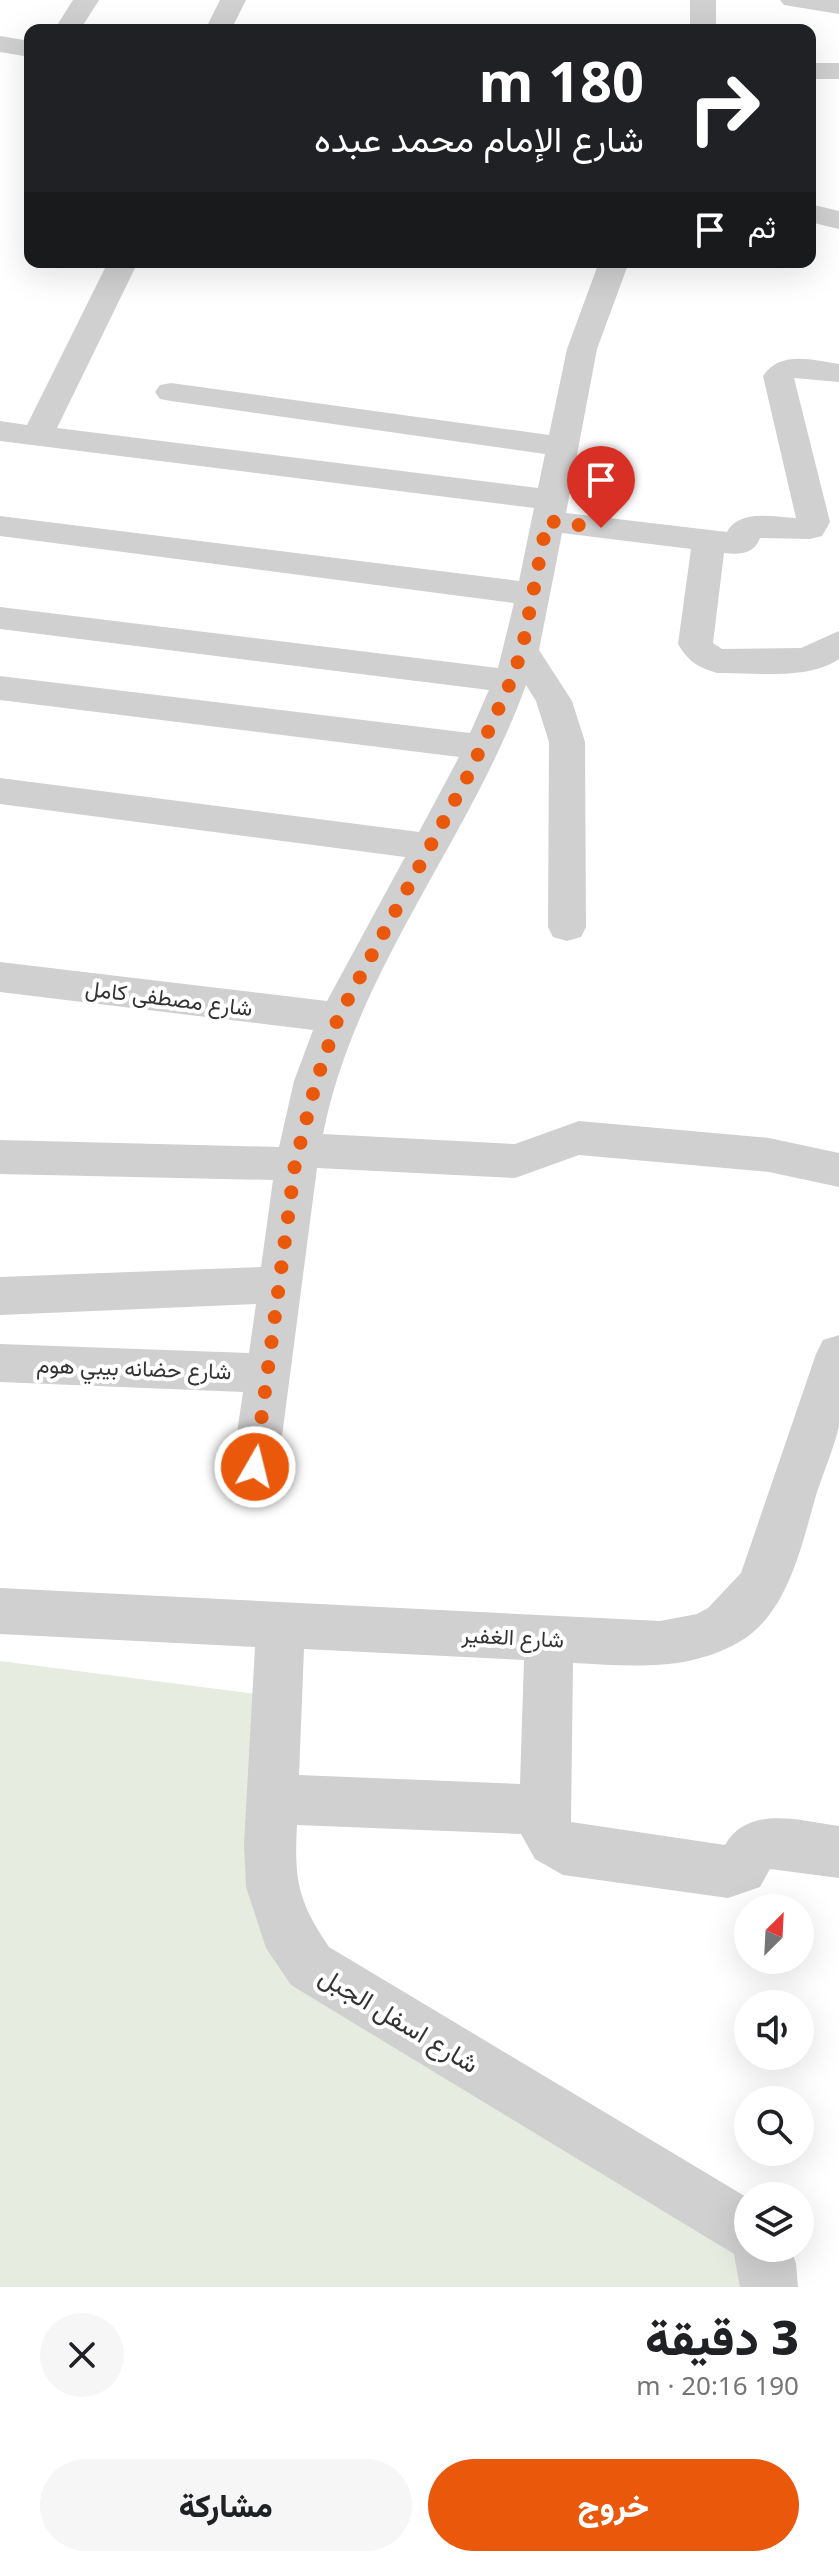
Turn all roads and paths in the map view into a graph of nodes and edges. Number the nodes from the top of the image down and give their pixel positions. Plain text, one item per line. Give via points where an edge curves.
1 (86, 0) edge
2 (233, 0) edge
3 (703, 0) edge
4 (793, 0) edge
5 (839, 6) edge
6 (71, 24) edge
7 (221, 24) edge
8 (703, 24) edge
9 (0, 44) edge
10 (24, 48) edge
11 (816, 71) edge
12 (839, 71) edge
13 (816, 214) edge
14 (839, 220) edge
15 (120, 268) edge
16 (612, 268) edge
17 (839, 373) edge
18 (171, 392) dead end
19 (0, 431) edge
20 (37, 436) junction
21 (562, 447) junction
22 (823, 501) edge
23 (549, 510) junction
24 (0, 526) edge
25 (709, 541) junction
26 (532, 594) junction
27 (0, 618) edge
28 (839, 643) edge
29 (516, 666) junction
30 (0, 688) edge
31 (483, 747) junction
32 (0, 791) edge
33 (431, 847) junction
34 (567, 927) dead end
35 (0, 977) edge
36 (338, 1018) junction
37 (0, 1157) edge
38 (297, 1157) junction
39 (839, 1170) edge
40 (280, 1285) junction
41 (0, 1296) edge
42 (839, 1354) edge
43 (0, 1363) edge
44 (268, 1373) junction
45 (255, 1467) dead end
46 (0, 1611) edge
47 (281, 1625) junction
48 (549, 1638) junction
49 (272, 1799) junction
50 (545, 1810) junction
51 (839, 1852) edge
52 (734, 2223) edge
53 (767, 2262) edge
54 (769, 2287) edge

1 - 6 street
2 - 7 street
3 - 8 street
4 - 5 street
9 - 10 street
11 - 12 street
13 - 14 street
15 - 20 street
16 - 21 street via 582,349
17 - 22 street via 791,368 778,376
18 - 21 street
19 - 20 street
20 - 23 street
21 - 23 street
22 - 25 street via 807,530 750,527 739,544
23 - 25 street
23 - 26 street
24 - 26 street
25 - 28 street via 695,644 702,654 717,661 801,660 818,657
26 - 29 street
27 - 29 street
29 - 31 street
29 - 34 street via 554,701 567,742
30 - 31 street
31 - 33 street
32 - 33 street
33 - 36 street
35 - 36 street, شارع مصطفى كامل
36 - 38 street
37 - 38 street
38 - 39 street via 515,1161 579,1138 769,1155
38 - 40 street
40 - 41 street
40 - 44 street
42 - 48 street, شارع الغفير via 768,1571 753,1600 728,1623 696,1638 660,1644
43 - 44 street, شارع حضانه بيبي هوم
44 - 45 street
46 - 47 street, شارع الغفير
47 - 48 street, شارع الغفير
47 - 49 street, شارع اسفل الجبل
48 - 50 street
49 - 50 street
49 - 52 street, شارع اسفل الجبل via 272,1887 285,1929 310,1966
50 - 51 street via 545,1829 553,1841 576,1853 728,1872 741,1869 759,1844
53 - 54 street

